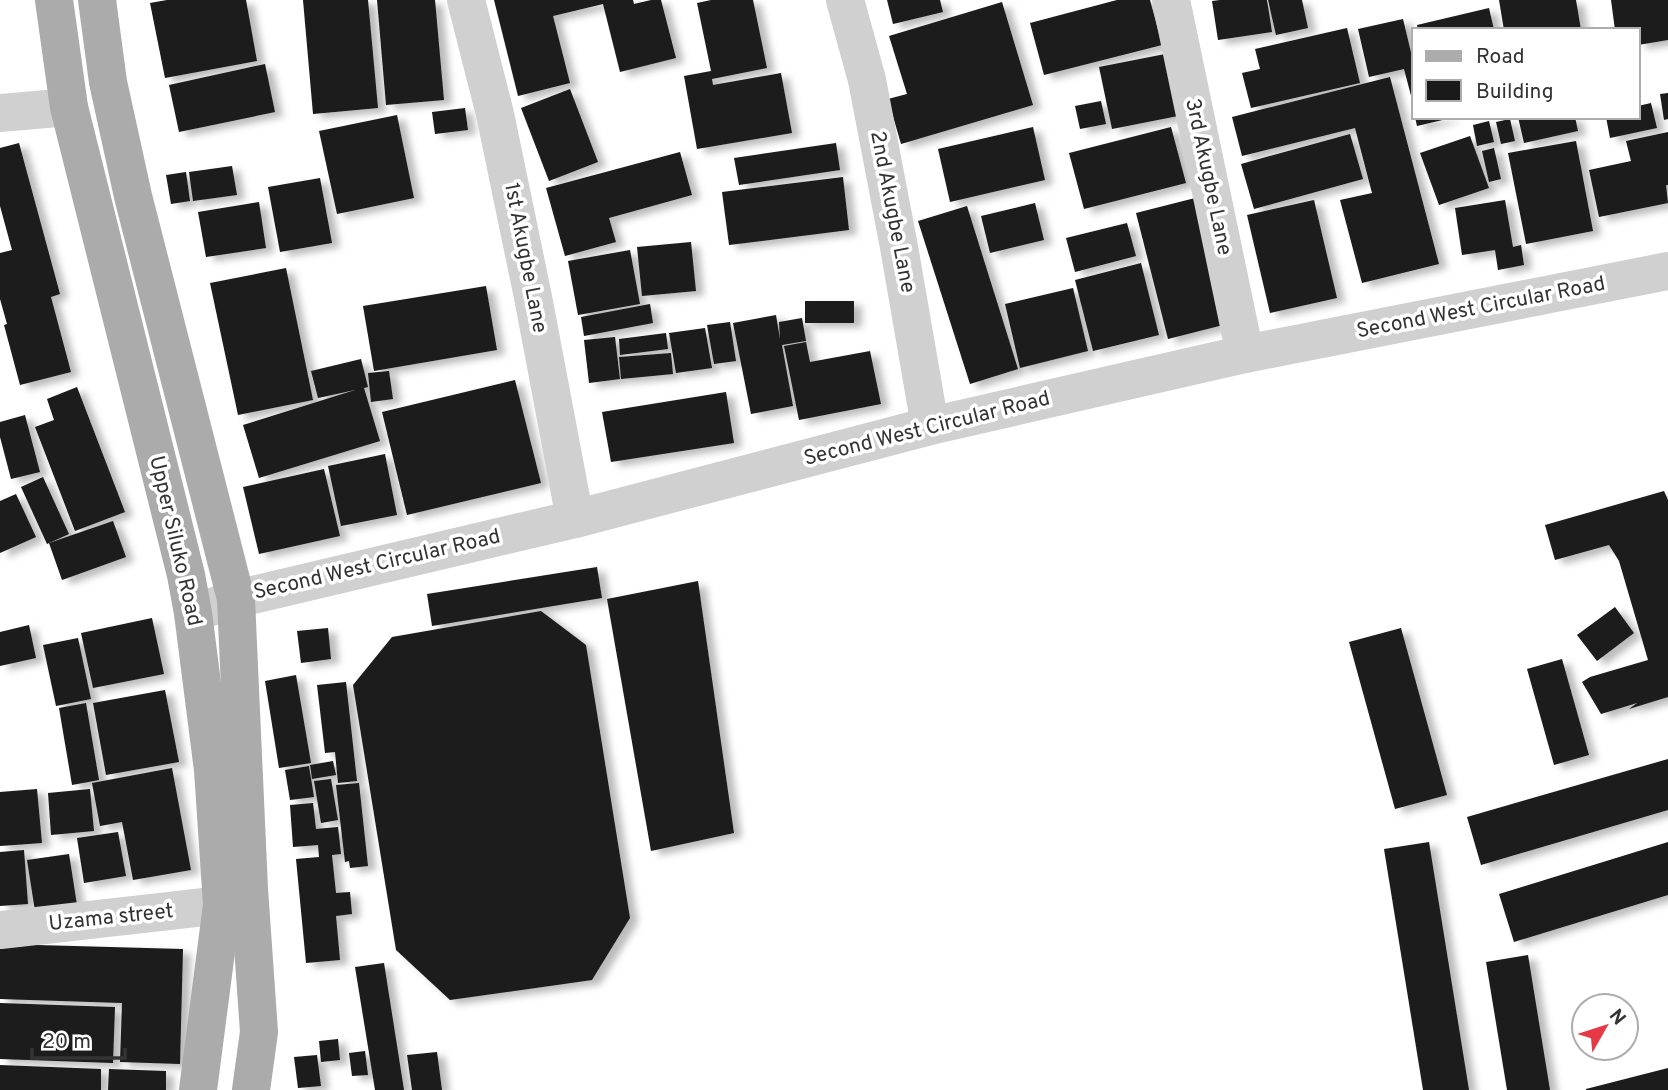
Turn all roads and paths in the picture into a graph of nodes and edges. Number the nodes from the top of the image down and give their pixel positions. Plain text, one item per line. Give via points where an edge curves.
1 (54, 0) edge
2 (97, 0) edge
3 (466, 0) edge
4 (845, 0) edge
5 (1171, 0) edge
6 (69, 107) junction
7 (0, 113) edge
8 (1668, 271) edge
9 (1245, 355) junction
10 (930, 426) junction
11 (575, 519) junction
12 (236, 599) junction
13 (193, 613) junction
14 (222, 905) junction
15 (0, 930) edge
16 (198, 1090) edge
17 (251, 1090) edge

1 - 6 main road, Upper Siluko Road
2 - 12 main road, Upper Siluko Road via 108,82 133,196
3 - 11 street, 1st Akugbe Lane via 495,114
4 - 10 street, 2nd Akugbe Lane via 867,80
5 - 9 street, 3rd Akugbe Lane
6 - 7 street
6 - 13 main road, Upper Siluko Road
8 - 9 street, Second West Circular Road
9 - 10 street, Second West Circular Road
10 - 11 street, Second West Circular Road
11 - 12 street, Second West Circular Road
12 - 13 street, Second West Circular Road
12 - 17 main road, Upper Siluko Road via 259,1032
13 - 14 main road, Upper Siluko Road via 213,770
14 - 15 street, Uzama street
14 - 16 main road, Upper Siluko Road

